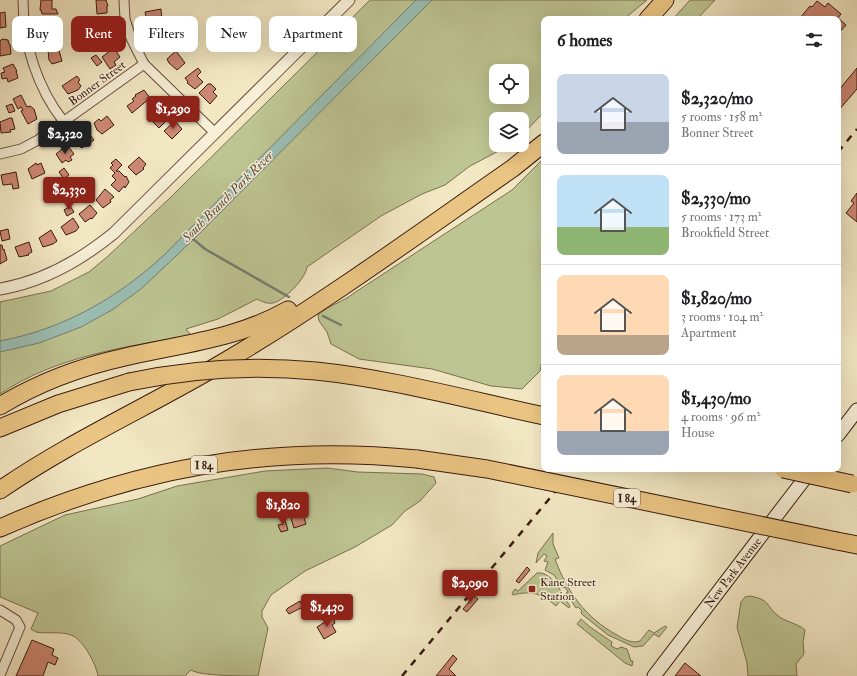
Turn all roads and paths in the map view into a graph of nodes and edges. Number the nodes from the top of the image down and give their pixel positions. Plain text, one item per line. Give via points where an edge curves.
1 (23, 0) edge
2 (124, 0) edge
3 (349, 0) edge
4 (665, 0) edge
5 (678, 0) edge
6 (651, 16) edge
7 (664, 16) edge
8 (144, 64) junction
9 (64, 122) junction
10 (215, 133) junction
11 (541, 133) edge
12 (541, 145) edge
13 (0, 154) edge
14 (0, 289) edge
15 (0, 406) edge
16 (857, 410) edge
17 (541, 415) edge
18 (0, 428) edge
19 (841, 431) edge
20 (797, 472) edge
21 (810, 472) edge
22 (855, 484) edge
23 (0, 490) edge
24 (0, 528) edge
25 (857, 545) edge
26 (0, 610) edge
27 (0, 675) edge
28 (654, 676) edge

1 - 9 street via 23,19 36,70 51,106
2 - 8 street via 131,38
3 - 10 street
4 - 6 highway
5 - 7 highway
8 - 9 street, Bonner Street
8 - 10 street
9 - 13 street, Bonner Street via 21,149
10 - 14 street via 101,244 52,272
11 - 15 highway via 504,163 306,298 272,318 246,330 219,338 76,369 25,391
12 - 23 highway via 513,168 263,338 44,462
16 - 19 main road
17 - 18 highway, bridge via 383,382 305,370 258,369 208,371 129,382 58,404
20 - 22 highway, bridge
21 - 28 main road, New Park Avenue
24 - 25 highway, I 84, bridge via 106,487 201,465 252,458 315,454 417,459 480,468
26 - 27 street via 20,624

